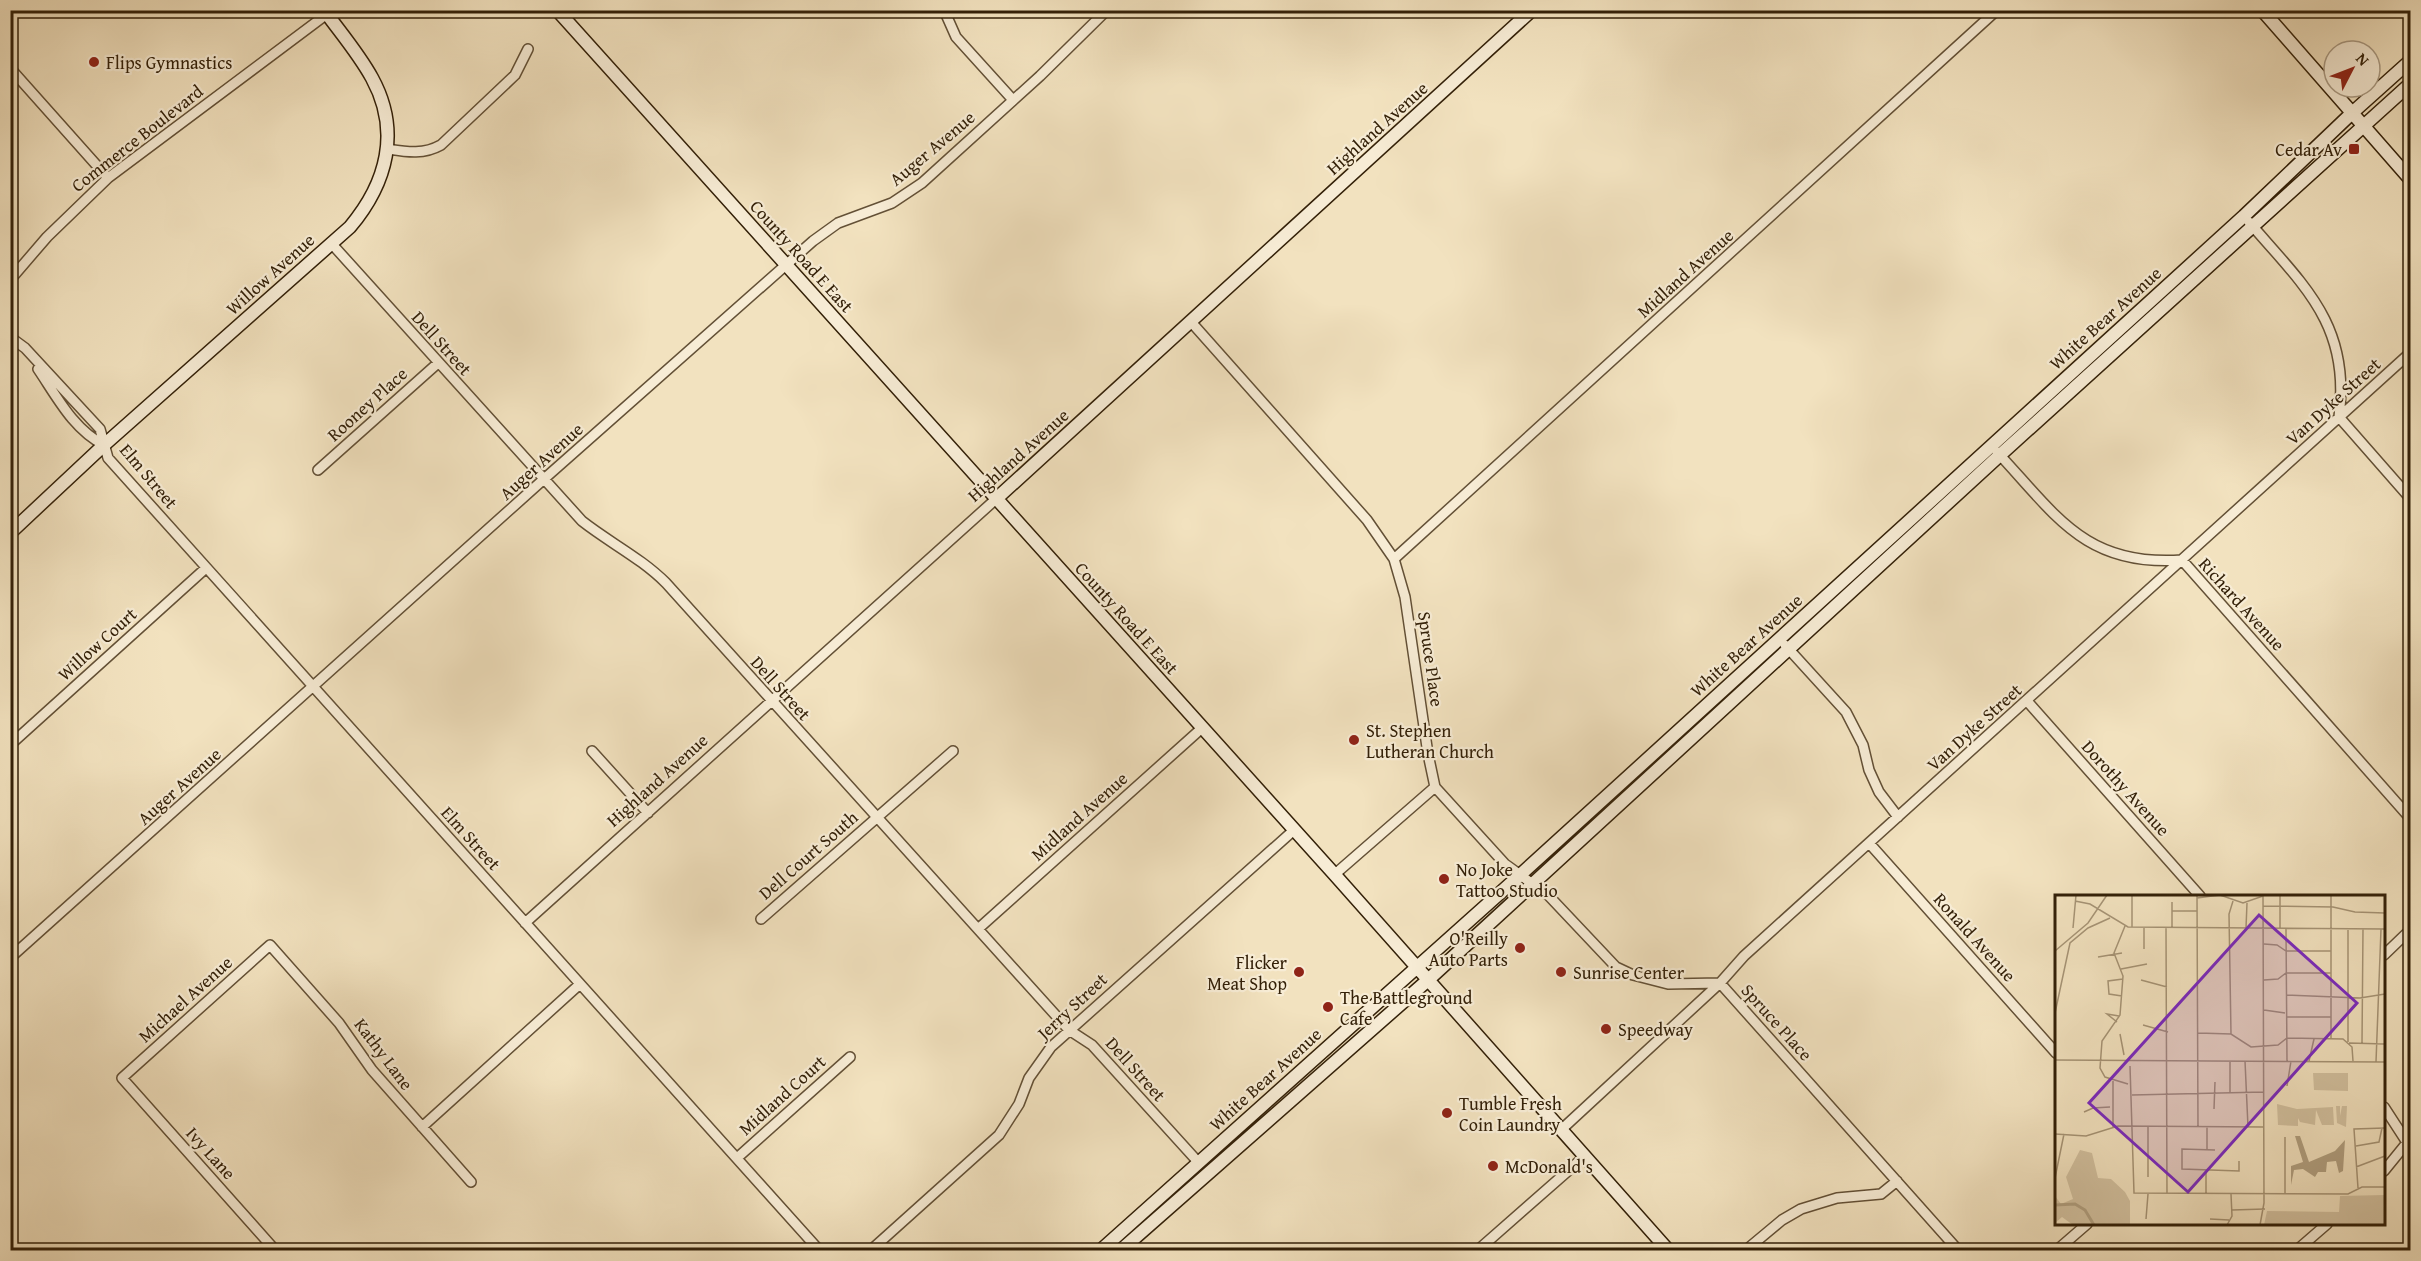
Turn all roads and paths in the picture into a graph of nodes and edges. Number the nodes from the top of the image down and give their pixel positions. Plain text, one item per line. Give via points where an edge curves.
1 (557, 10) edge
2 (944, 10) edge
3 (1107, 10) edge
4 (1532, 10) edge
5 (1997, 10) edge
6 (2262, 10) edge
7 (325, 12) edge
8 (528, 49) dead end
9 (2410, 61) edge
10 (10, 68) edge
11 (2410, 84) edge
12 (1013, 100) junction
13 (2352, 113) junction
14 (2364, 126) junction
15 (387, 149) junction
16 (108, 178) junction
17 (2410, 179) edge
18 (2244, 216) junction
19 (2252, 226) junction
20 (331, 243) junction
21 (786, 265) junction
22 (10, 280) edge
23 (1192, 323) junction
24 (10, 336) edge
25 (2410, 353) edge
26 (438, 363) junction
27 (2339, 417) junction
28 (104, 445) junction
29 (1991, 446) junction
30 (2000, 455) junction
31 (318, 470) dead end
32 (544, 479) junction
33 (2410, 498) edge
34 (996, 499) junction
35 (10, 533) edge
36 (1394, 560) junction
37 (2182, 560) junction
38 (206, 568) junction
39 (1779, 639) junction
40 (1789, 649) junction
41 (313, 687) junction
42 (2027, 701) junction
43 (771, 702) junction
44 (1202, 728) junction
45 (10, 745) edge
46 (953, 751) dead end
47 (592, 752) dead end
48 (1435, 787) junction
49 (648, 813) junction
50 (876, 817) junction
51 (1898, 817) junction
52 (2410, 818) edge
53 (1294, 830) junction
54 (1869, 843) junction
55 (1334, 875) junction
56 (1519, 876) junction
57 (1532, 884) junction
58 (2198, 895) edge
59 (761, 919) dead end
60 (525, 923) junction
61 (978, 929) junction
62 (2410, 930) edge
63 (270, 945) joint
64 (2385, 954) edge
65 (10, 958) edge
66 (1417, 967) junction
67 (1428, 980) junction
68 (1720, 983) junction
69 (580, 984) junction
70 (1069, 1030) junction
71 (2055, 1052) edge
72 (850, 1057) dead end
73 (122, 1078) joint
74 (2385, 1108) edge
75 (422, 1127) junction
76 (1562, 1129) junction
77 (2410, 1143) edge
78 (1585, 1156) junction
79 (736, 1158) junction
80 (1199, 1163) junction
81 (2385, 1170) edge
82 (1897, 1181) junction
83 (471, 1182) dead end
84 (2086, 1225) edge
85 (2326, 1225) edge
86 (275, 1251) edge
87 (819, 1251) edge
88 (871, 1251) edge
89 (1101, 1251) edge
90 (1121, 1251) edge
91 (1478, 1251) edge
92 (1668, 1251) edge
93 (1746, 1251) edge
94 (1958, 1251) edge
95 (2057, 1251) edge
96 (2297, 1251) edge

1 - 21 main road, County Road E East
2 - 12 street via 956,37
3 - 12 street, Auger Avenue
4 - 23 main road, Highland Avenue
5 - 36 street, Midland Avenue
6 - 13 main road
7 - 15 main road, Willow Avenue via 363,63 380,94
7 - 16 street, Commerce Boulevard
8 - 15 street via 515,75 441,145 413,153
9 - 13 main road, White Bear Avenue
10 - 16 street
11 - 14 main road, White Bear Avenue
12 - 21 street, Auger Avenue via 922,183 892,203 838,223
13 - 14 main road
13 - 18 main road, White Bear Avenue
14 - 17 main road
14 - 19 main road, White Bear Avenue
15 - 20 main road, Willow Avenue via 371,199
16 - 22 street, Commerce Boulevard via 47,237
18 - 19 street
18 - 29 main road, White Bear Avenue
19 - 27 street via 2323,312 2341,374
19 - 30 main road, White Bear Avenue
20 - 26 street, Dell Street
20 - 28 main road, Willow Avenue
21 - 32 street, Auger Avenue
21 - 34 main road, County Road E East
23 - 34 main road, Highland Avenue
23 - 36 street, Spruce Place via 1367,520
24 - 28 street, Elm Street via 25,348 66,412 90,438
25 - 27 street, Van Dyke Street
26 - 31 street, Rooney Place
26 - 32 street, Dell Street
27 - 33 street
27 - 37 street, Van Dyke Street
28 - 35 main road, Willow Avenue
28 - 38 street, Elm Street via 108,458
29 - 30 street, Richard Avenue
29 - 39 main road, White Bear Avenue
30 - 37 street, Richard Avenue via 2059,520 2086,542 2140,560
30 - 40 main road, White Bear Avenue
32 - 41 street, Auger Avenue
32 - 43 street, Dell Street via 582,521 652,570
34 - 43 street, Highland Avenue
34 - 44 main road, County Road E East
36 - 48 street, Spruce Place via 1405,597
37 - 42 street, Van Dyke Street
37 - 52 street, Richard Avenue
38 - 41 street, Elm Street
38 - 45 street, Willow Court
39 - 40 street
39 - 56 main road, White Bear Avenue
40 - 51 street via 1846,712 1863,745 1879,792
40 - 57 main road, White Bear Avenue
41 - 60 street, Elm Street
41 - 65 street, Auger Avenue
42 - 51 street, Van Dyke Street
42 - 58 street, Dorothy Avenue
43 - 49 street, Highland Avenue
43 - 50 street, Dell Street
44 - 53 main road, County Road E East
44 - 61 street, Midland Avenue
46 - 50 street, Dell Court South
47 - 49 street
48 - 55 street
48 - 56 street, Spruce Place
49 - 60 street, Highland Avenue
50 - 59 street, Dell Court South
50 - 61 street, Dell Street
51 - 54 street, Van Dyke Street
53 - 55 main road, County Road E East
53 - 70 street, Jerry Street
54 - 68 street, Van Dyke Street via 1744,956
54 - 71 street, Ronald Avenue
55 - 66 main road, County Road E East
56 - 57 street, Spruce Place
56 - 66 main road, White Bear Avenue
57 - 67 main road, White Bear Avenue
57 - 68 street, Spruce Place via 1548,895 1616,967 1668,984
60 - 69 street, Elm Street
61 - 70 street, Dell Street
62 - 64 street
63 - 73 street, Michael Avenue
63 - 75 street, Kathy Lane
66 - 67 main road, County Road E East
66 - 80 main road, White Bear Avenue
67 - 76 main road, County Road E East
67 - 90 main road, White Bear Avenue
68 - 76 street, Van Dyke Street
68 - 82 street, Spruce Place
69 - 75 street
69 - 79 street, Elm Street
70 - 80 street, Dell Street via 1092,1045
70 - 88 street, Jerry Street via 1039,1062 999,1135
72 - 79 street, Midland Court
73 - 86 street, Ivy Lane
74 - 77 street
75 - 83 street, Kathy Lane
76 - 78 main road, County Road E East
77 - 81 street
78 - 91 street
78 - 92 main road, County Road E East
79 - 87 street, Elm Street
80 - 89 main road, White Bear Avenue
82 - 93 street via 1881,1194 1837,1198 1800,1209
82 - 94 street, Spruce Place
84 - 95 street
85 - 96 street

